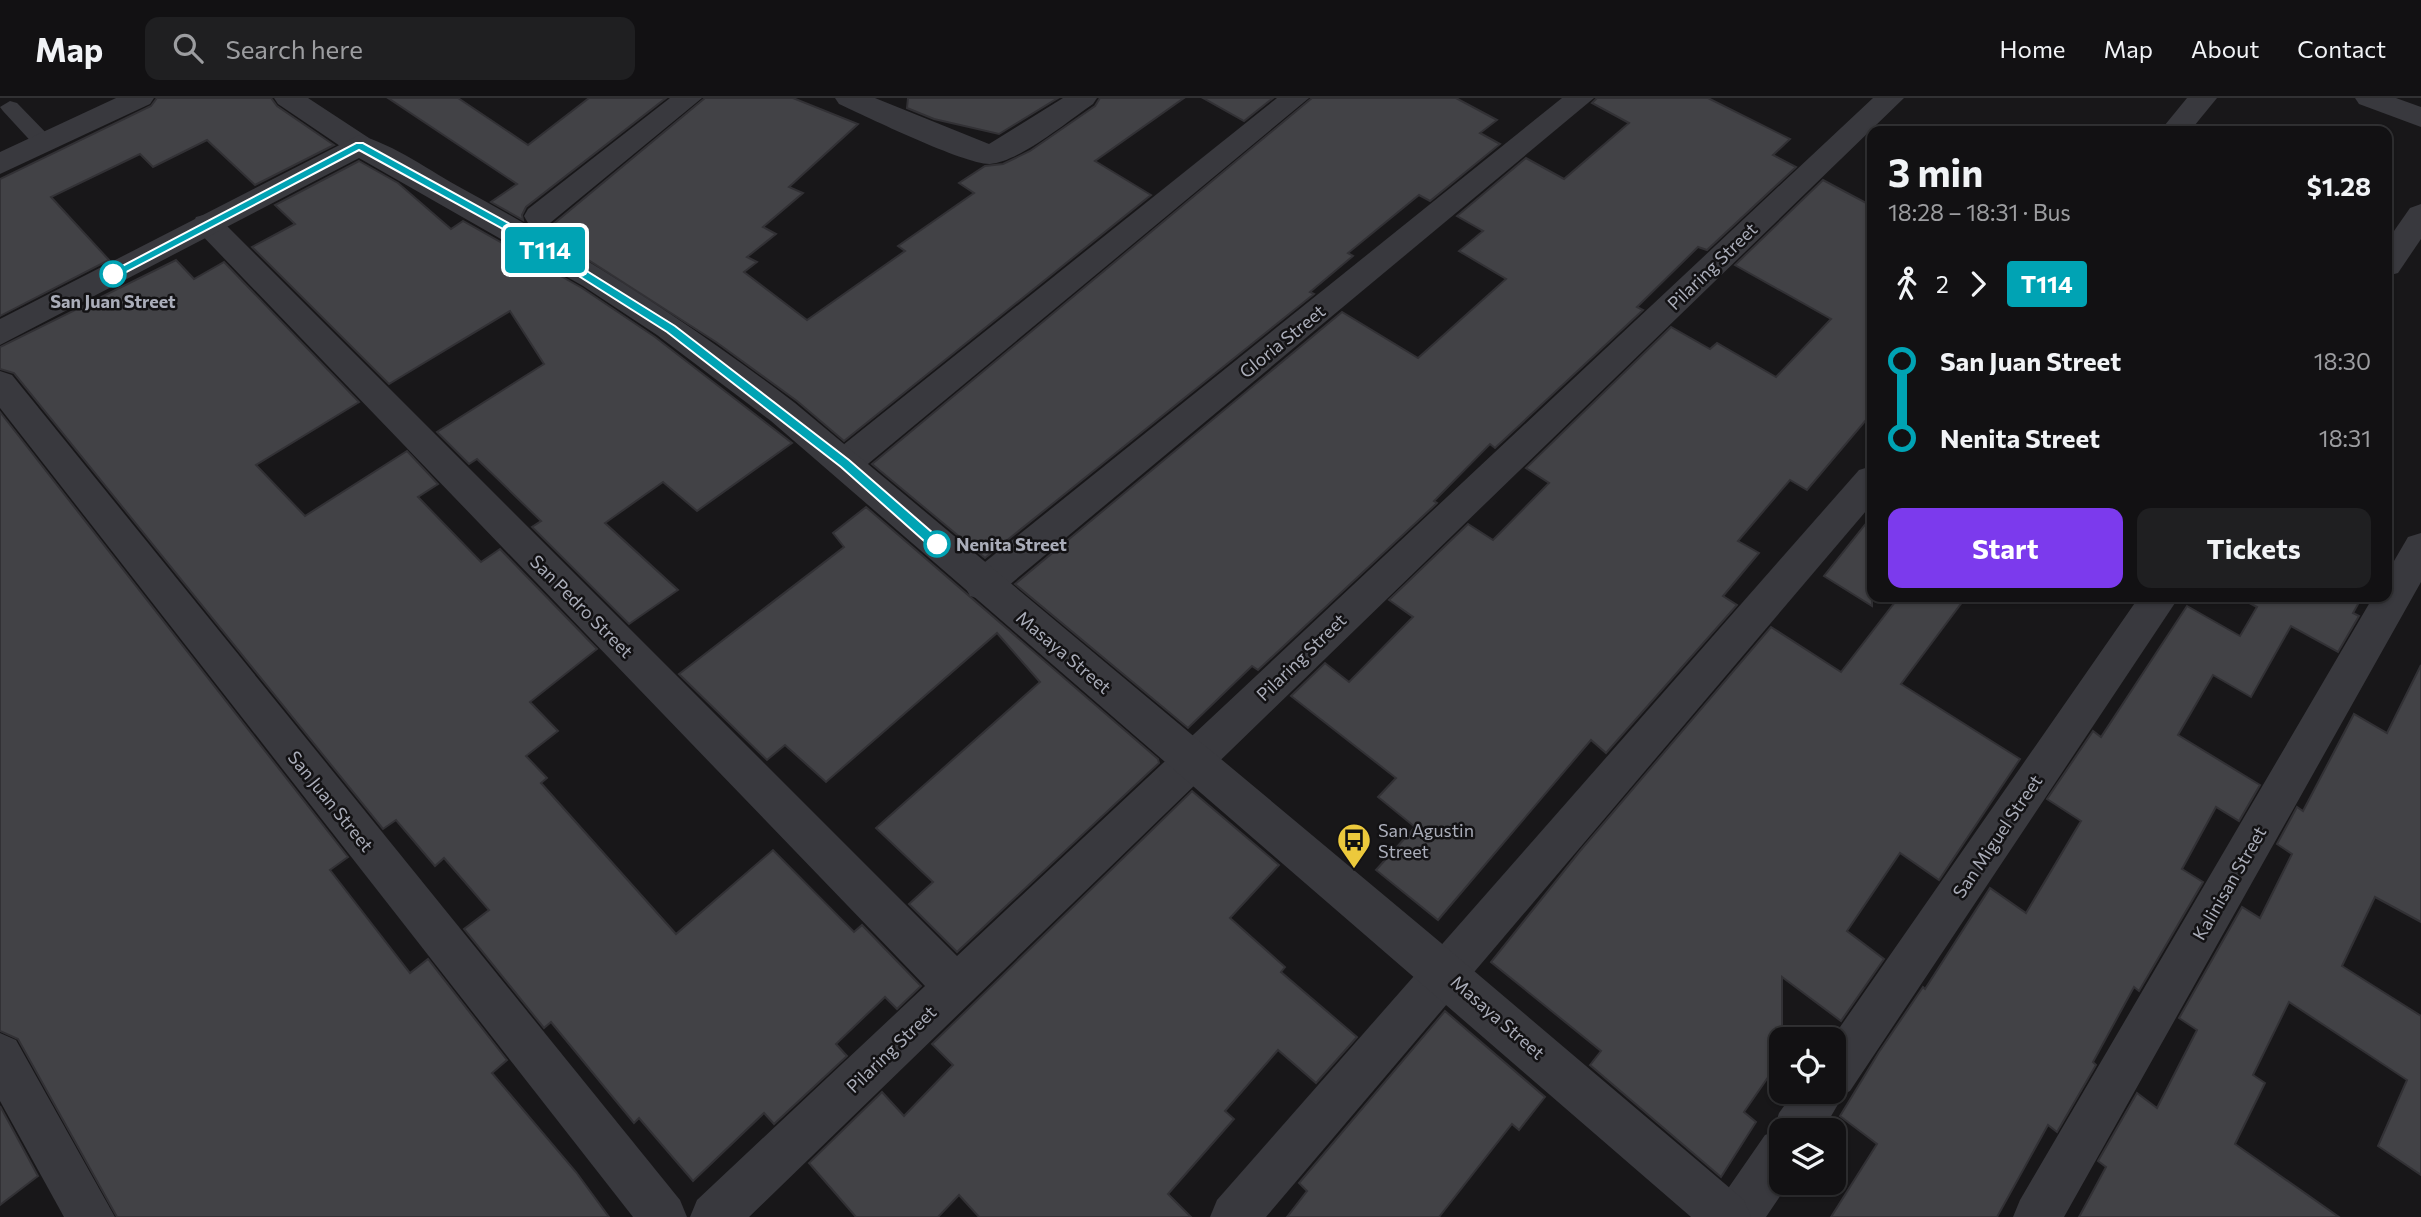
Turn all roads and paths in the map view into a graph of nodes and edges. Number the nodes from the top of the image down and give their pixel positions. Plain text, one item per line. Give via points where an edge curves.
1 (140, 98) edge
2 (288, 98) edge
3 (688, 98) edge
4 (849, 98) edge
5 (1083, 98) edge
6 (1295, 98) edge
7 (1580, 98) edge
8 (1889, 98) edge
9 (2203, 98) edge
10 (2369, 98) edge
11 (10, 107) dead end
12 (2421, 118) edge
13 (2178, 126) edge
14 (44, 144) junction
15 (359, 145) junction
16 (3, 159) edge
17 (2421, 215) edge
18 (529, 224) junction
19 (207, 225) junction
20 (2392, 258) edge
21 (0, 333) edge
22 (0, 384) edge
23 (845, 463) junction
24 (1867, 486) edge
25 (2421, 548) edge
26 (983, 585) junction
27 (2392, 599) edge
28 (2157, 602) edge
29 (2390, 602) edge
30 (1193, 760) junction
31 (1446, 972) junction
32 (957, 987) junction
33 (0, 1056) edge
34 (1846, 1057) edge
35 (1769, 1171) edge
36 (91, 1217) edge
37 (663, 1217) edge
38 (714, 1217) edge
39 (1234, 1217) edge
40 (1727, 1217) edge
41 (1737, 1217) edge
42 (2037, 1217) edge

1 - 14 street
2 - 15 street, Masaya Street
3 - 18 street
4 - 5 street via 990,154
6 - 23 street
7 - 26 street, Gloria Street
8 - 30 street, Pilaring Street
9 - 13 street
10 - 12 street
11 - 14 lane
14 - 16 street
15 - 18 street, Masaya Street
15 - 19 street
17 - 20 street
18 - 23 street, Masaya Street
19 - 21 street
19 - 32 street, San Pedro Street
22 - 37 street, San Juan Street
23 - 26 street, Masaya Street
24 - 31 street
25 - 27 street, Kalinisan Street
26 - 30 street, Masaya Street
28 - 34 street, San Miguel Street
29 - 42 street, Kalinisan Street
30 - 31 street, Masaya Street
30 - 32 street, Pilaring Street
31 - 39 street
31 - 40 street, Masaya Street
32 - 38 street, Pilaring Street
33 - 36 street
35 - 41 street

